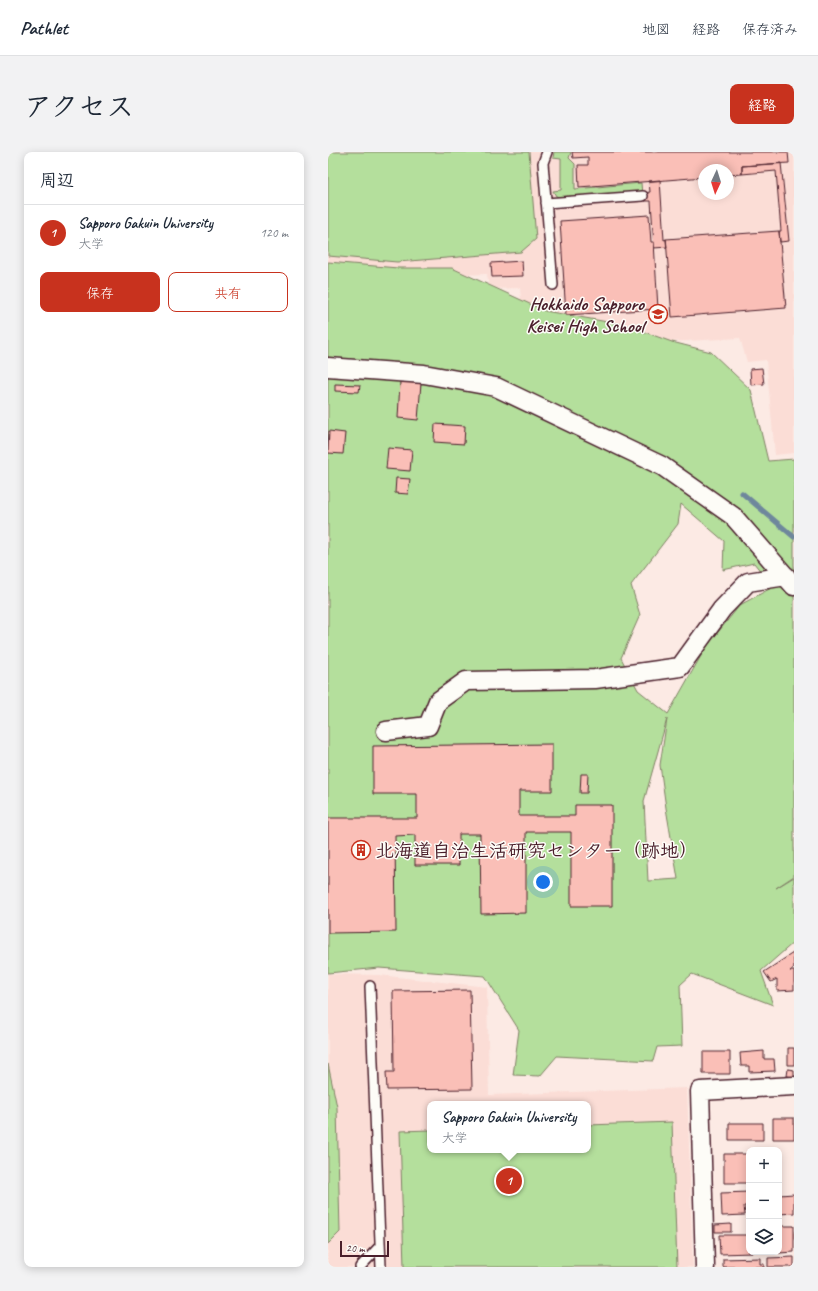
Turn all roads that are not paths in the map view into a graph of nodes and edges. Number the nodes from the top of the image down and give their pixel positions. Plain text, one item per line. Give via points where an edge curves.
1 (547, 152) edge
2 (643, 196) dead end
3 (546, 203) junction
4 (553, 285) dead end
5 (328, 367) edge
6 (790, 581) edge
7 (386, 731) dead end
8 (370, 986) dead end
9 (794, 1086) edge
10 (380, 1246) junction
11 (360, 1267) edge
12 (381, 1267) edge
13 (705, 1267) edge

1 - 3 lane via 543,163
2 - 3 lane
3 - 4 lane
5 - 6 street via 424,374 496,387 662,466 733,516
6 - 7 street via 748,582 722,609 680,667 595,678 466,680 438,701 428,726
8 - 10 lane
9 - 13 street via 700,1091
10 - 11 lane
10 - 12 lane

